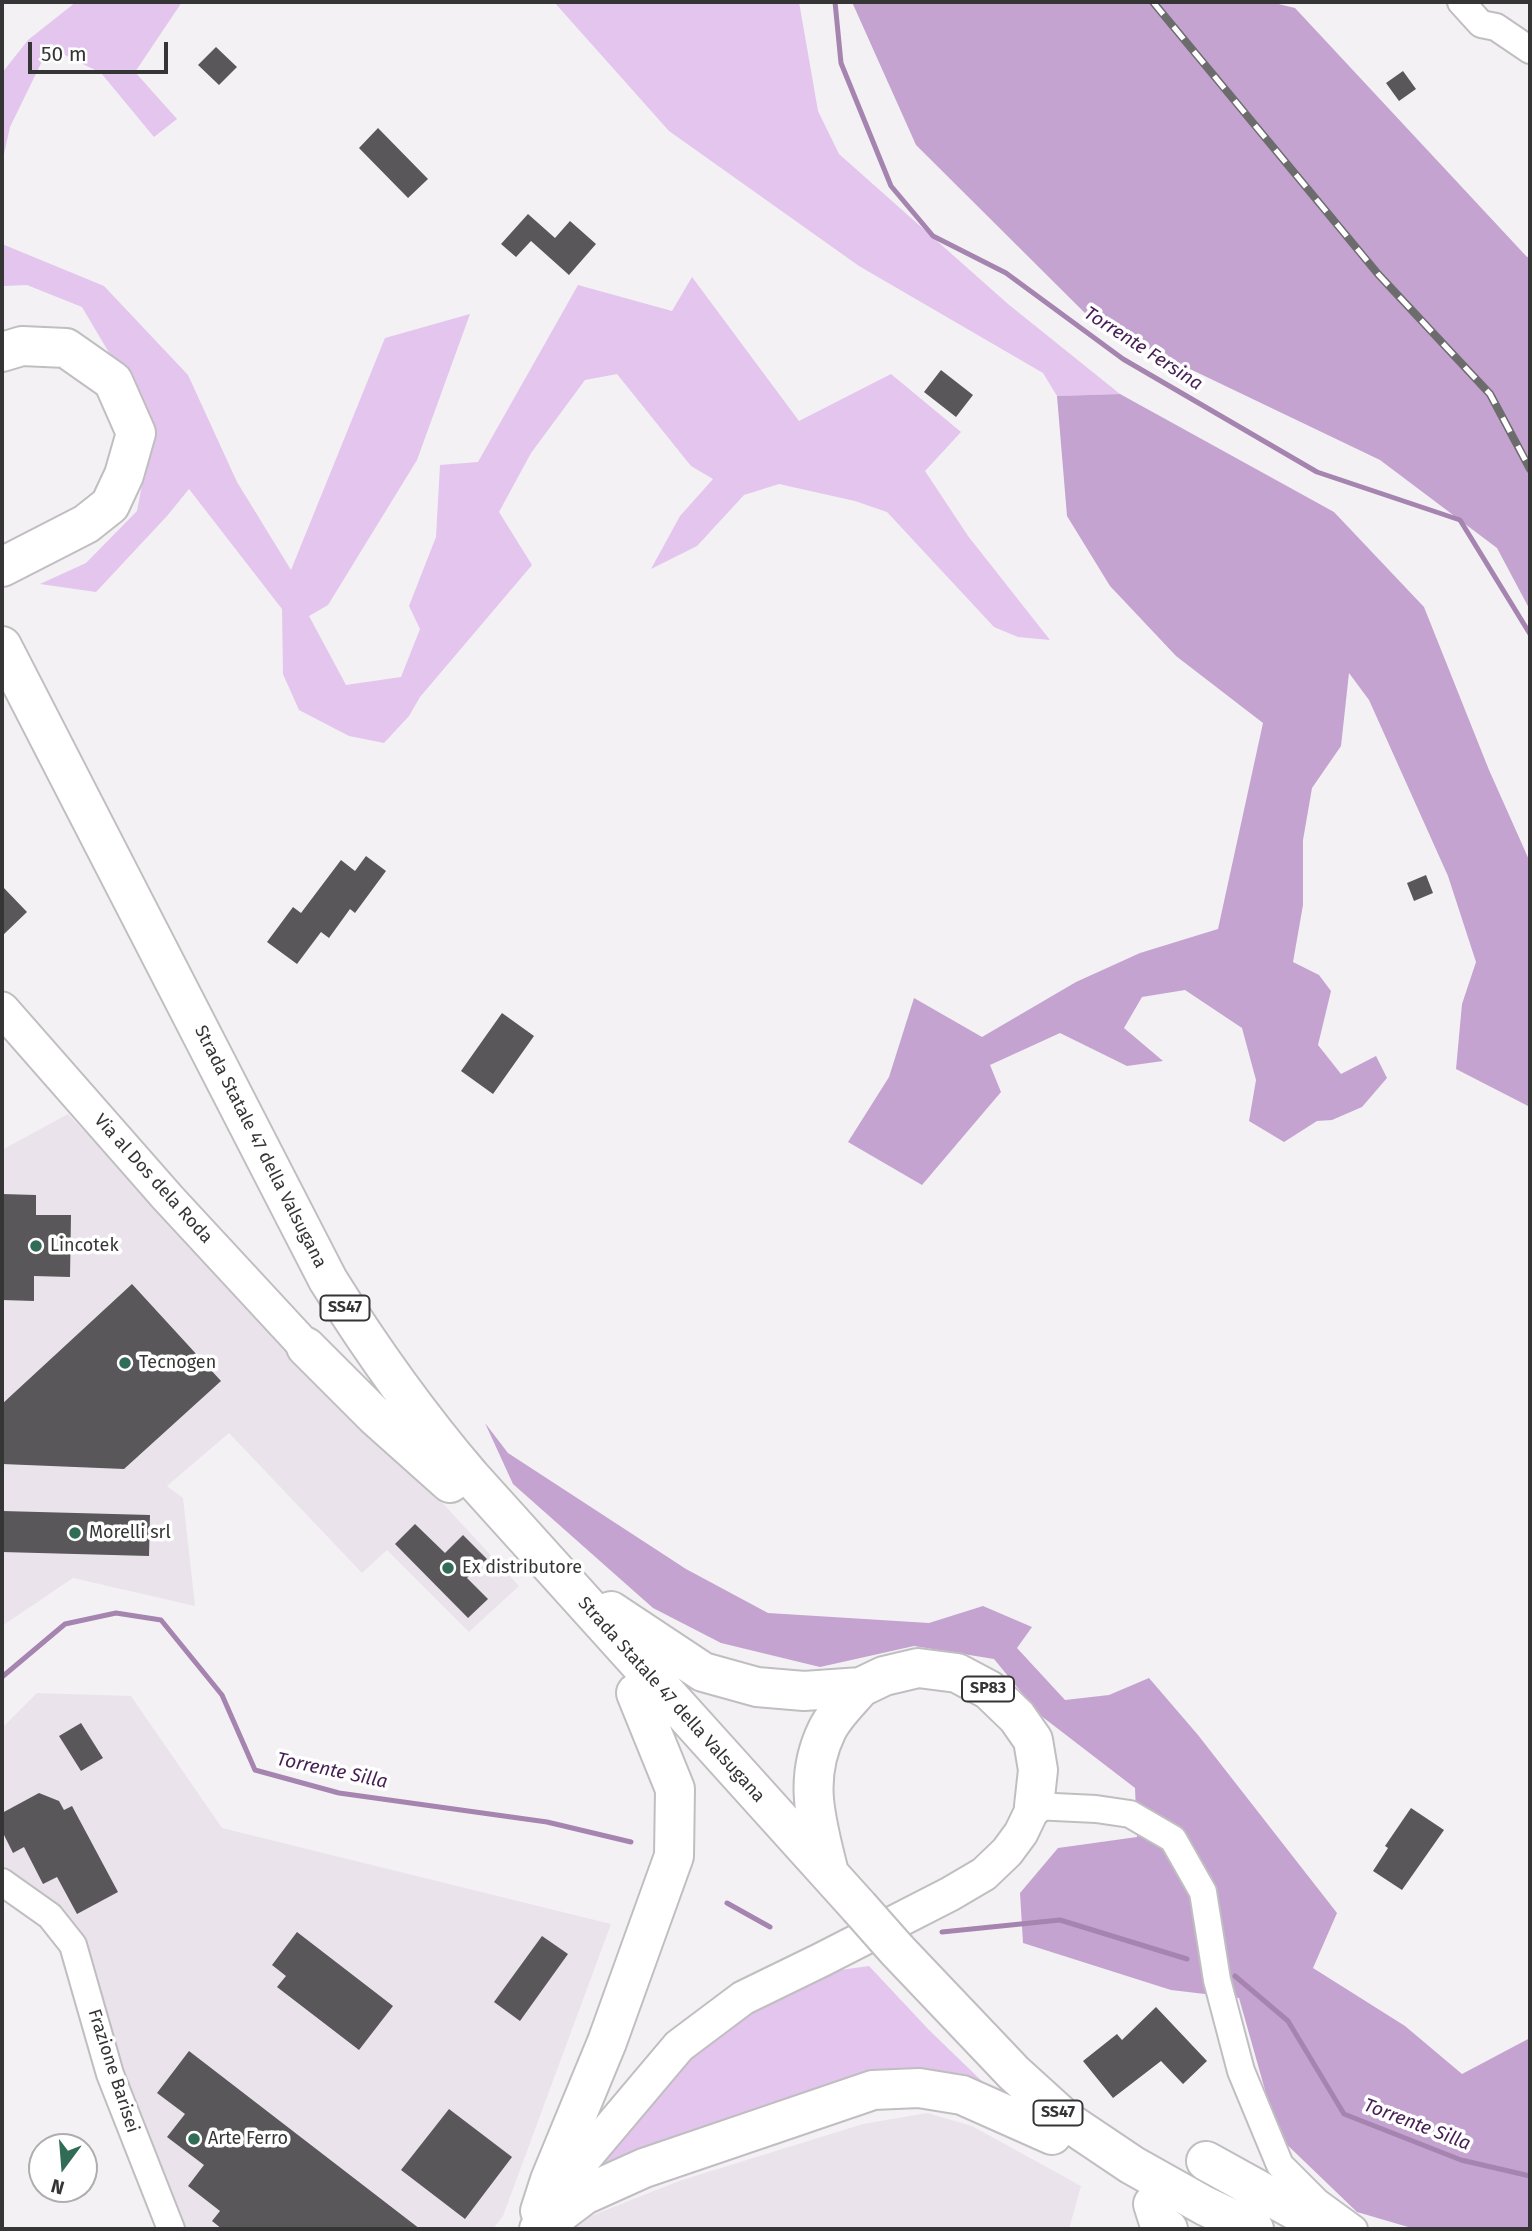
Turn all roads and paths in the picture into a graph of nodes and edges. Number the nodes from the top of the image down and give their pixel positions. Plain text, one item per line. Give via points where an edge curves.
1 (1461, 2) edge
2 (1530, 50) edge
3 (2, 352) edge
4 (2, 566) edge
5 (2, 646) edge
6 (2, 672) edge
7 (2, 1009) edge
8 (306, 1347) joint
9 (457, 1489) junction
10 (554, 1572) junction
11 (861, 1687) junction
12 (636, 1693) junction
13 (1034, 1806) junction
14 (830, 1874) junction
15 (2, 1882) edge
16 (853, 1914) junction
17 (891, 1956) junction
18 (1052, 2135) junction
19 (1206, 2161) dead end
20 (1160, 2216) edge
21 (536, 2223) edge
22 (171, 2229) edge
23 (1201, 2229) edge
24 (1254, 2229) edge
25 (1329, 2229) edge
26 (1354, 2229) edge

1 - 2 street via 1480,24 1496,27
3 - 4 highway via 22,346 66,348 113,381 136,433 110,505 86,524
5 - 10 highway, Strada Statale 47 della Valsugana / SS47 via 328,1280 429,1428
6 - 9 highway, Strada Statale 47 della Valsugana / SS47 via 310,1284 371,1382
7 - 8 main road, Via al Dos dela Roda
8 - 9 highway
9 - 12 highway, Strada Statale 47 della Valsugana / SS47
10 - 11 highway via 703,1672 757,1687
10 - 14 highway, Strada Statale 47 della Valsugana / SS47
11 - 13 highway, SP83 via 918,1668 957,1673 989,1690 1033,1740 1038,1770
11 - 14 highway, SP83 via 827,1729 812,1776 814,1811
12 - 16 highway, Strada Statale 47 della Valsugana / SS47
12 - 21 highway via 675,1789 674,1856
13 - 21 main road, SP83 via 1021,1833 984,1874 743,1997 679,2046
13 - 26 street via 1130,1814 1173,1839 1203,1892 1217,1980 1241,2071 1280,2165 1317,2202
14 - 16 highway, Strada Statale 47 della Valsugana / SS47
15 - 22 street, Frazione Barisei via 51,1916 73,1945 110,2074
16 - 17 highway, Strada Statale 47 della Valsugana / SS47, bridge
17 - 18 highway, Strada Statale 47 della Valsugana / SS47 via 924,2011
17 - 24 highway, Strada Statale 47 della Valsugana / SS47 via 1068,2122 1132,2165
18 - 20 highway, Strada Statale 47 della Valsugana / SS47
18 - 21 highway via 961,2095 919,2088 873,2090 644,2168 583,2195
19 - 25 highway
20 - 23 highway, Strada Statale 47 della Valsugana / SS47

